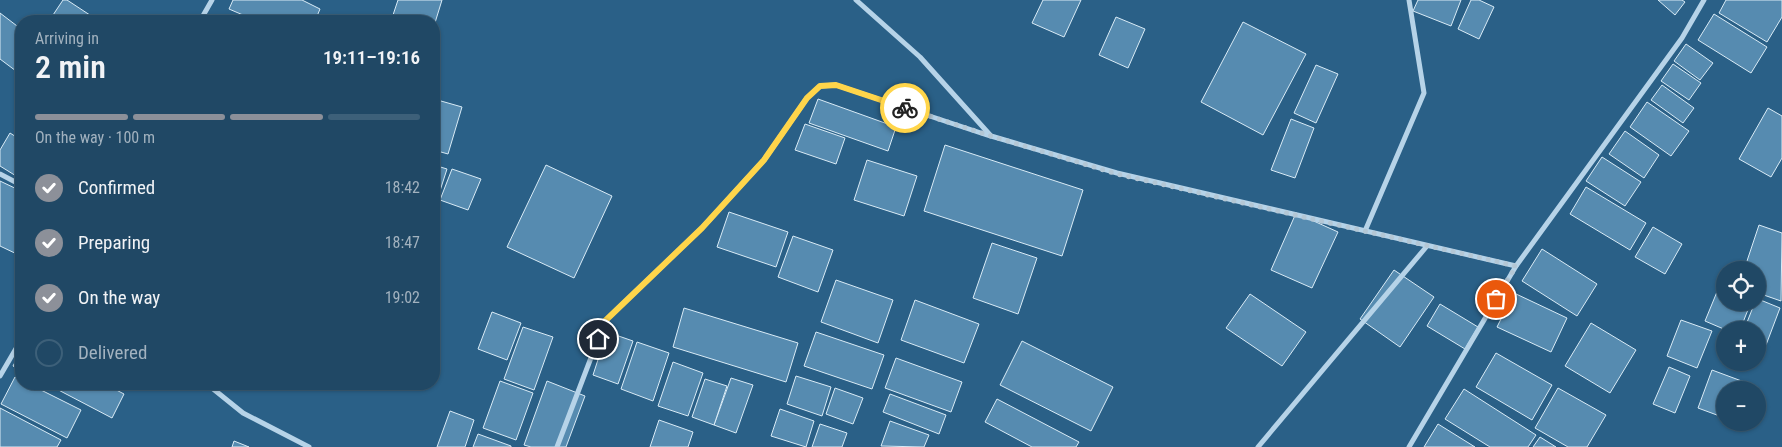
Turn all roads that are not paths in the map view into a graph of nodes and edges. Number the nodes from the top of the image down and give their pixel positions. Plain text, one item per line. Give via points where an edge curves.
1 (212, 0) edge
2 (856, 0) edge
3 (1409, 0) edge
4 (1704, 0) edge
5 (203, 15) edge
6 (991, 136) junction
7 (0, 174) edge
8 (15, 182) edge
9 (1365, 231) junction
10 (1427, 246) junction
11 (1516, 266) junction
12 (15, 350) edge
13 (0, 376) edge
14 (215, 390) edge
15 (309, 447) edge
16 (557, 447) edge
17 (1258, 447) edge
18 (1409, 447) edge

1 - 5 street
2 - 6 street via 920,57
3 - 9 street via 1424,93
4 - 11 street via 1682,38
6 - 9 street via 1117,174
6 - 16 street via 836,85 820,86 807,98 764,160 702,228 605,321
7 - 8 street
9 - 10 street
10 - 11 street
10 - 17 street
11 - 18 street
12 - 13 street
14 - 15 street via 243,412

